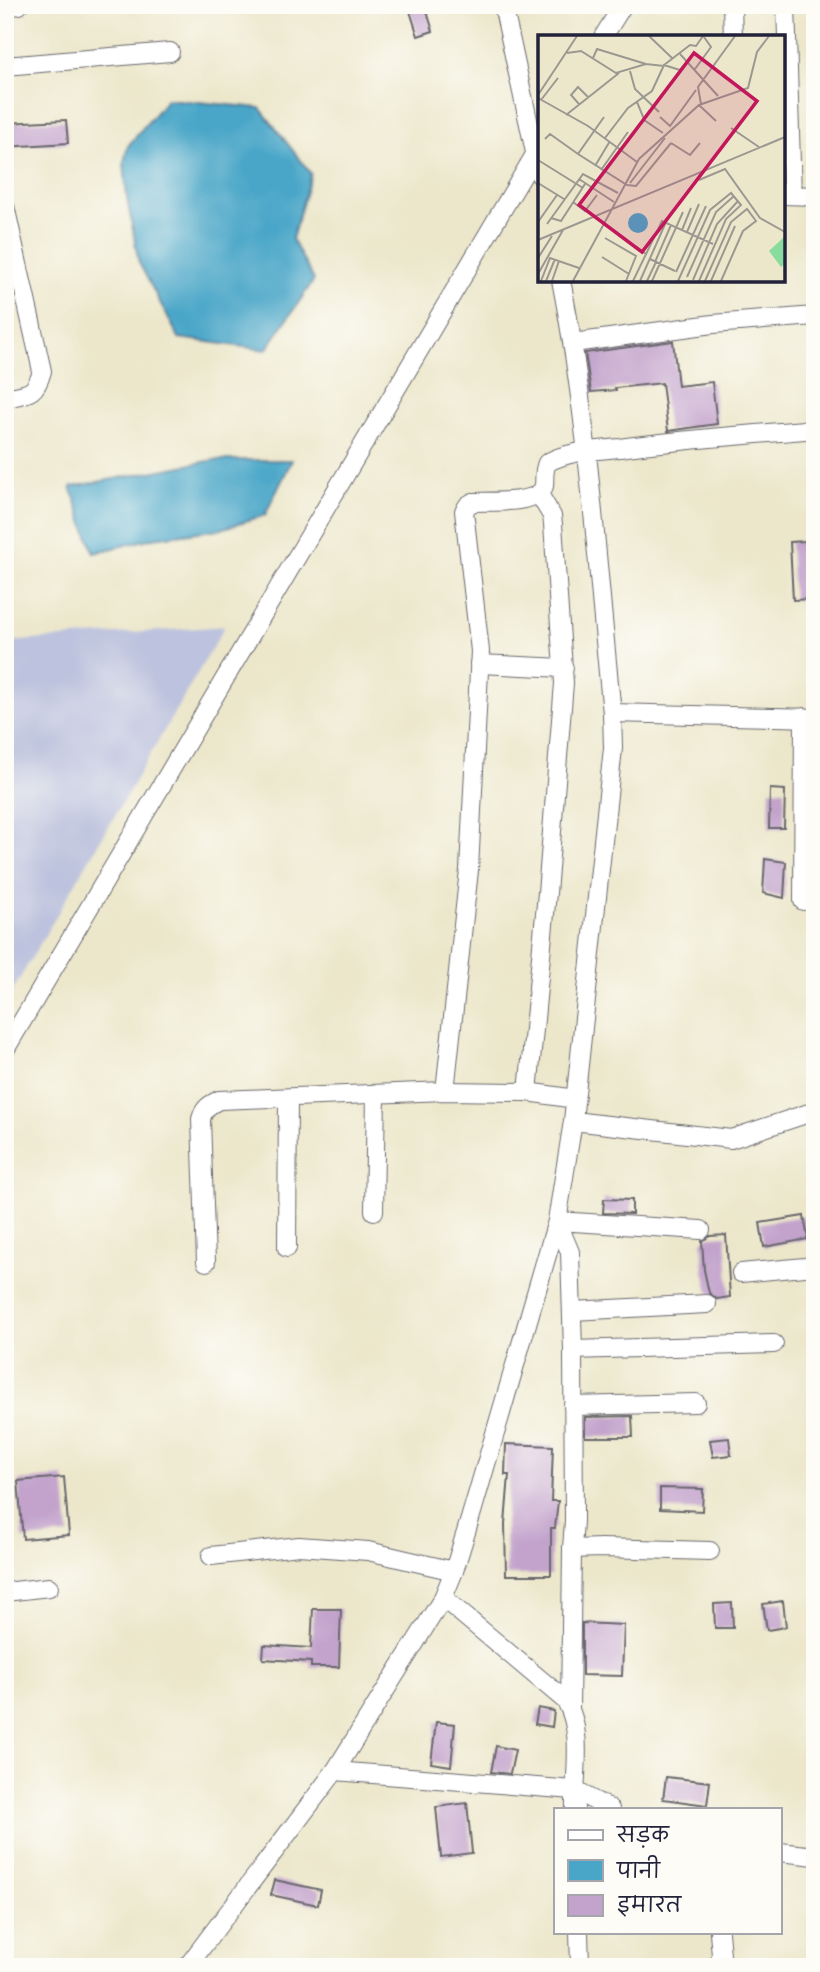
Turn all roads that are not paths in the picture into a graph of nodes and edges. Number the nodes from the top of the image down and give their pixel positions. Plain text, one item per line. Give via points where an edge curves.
1 (19, 5) edge
2 (503, 5) edge
3 (623, 5) edge
4 (732, 5) edge
5 (786, 5) edge
6 (5, 7) edge
7 (604, 35) edge
8 (733, 35) edge
9 (170, 52) dead end
10 (5, 66) edge
11 (538, 150) edge
12 (788, 195) edge
13 (815, 196) edge
14 (5, 206) edge
15 (561, 282) edge
16 (815, 316) edge
17 (573, 343) junction
18 (5, 398) edge
19 (815, 429) edge
20 (586, 452) junction
21 (539, 494) junction
22 (479, 664) junction
23 (564, 668) junction
24 (612, 713) junction
25 (810, 718) edge
26 (803, 901) dead end
27 (5, 1050) edge
28 (445, 1091) junction
29 (528, 1092) junction
30 (376, 1094) junction
31 (288, 1098) junction
32 (575, 1098) junction
33 (815, 1111) edge
34 (573, 1121) junction
35 (374, 1211) dead end
36 (557, 1221) junction
37 (701, 1230) dead end
38 (287, 1248) dead end
39 (206, 1262) dead end
40 (815, 1266) edge
41 (741, 1273) dead end
42 (707, 1304) dead end
43 (572, 1311) junction
44 (774, 1344) dead end
45 (573, 1350) junction
46 (696, 1403) dead end
47 (573, 1406) junction
48 (572, 1549) junction
49 (710, 1551) dead end
50 (211, 1556) dead end
51 (454, 1572) junction
52 (49, 1587) dead end
53 (5, 1592) edge
54 (443, 1598) junction
55 (570, 1709) junction
56 (335, 1771) junction
57 (574, 1790) junction
58 (575, 1808) edge
59 (609, 1808) edge
60 (782, 1852) edge
61 (815, 1856) edge
62 (579, 1934) edge
63 (719, 1934) edge
64 (187, 1967) edge
65 (580, 1967) edge
66 (722, 1967) edge

1 - 6 street
2 - 11 street
3 - 7 street
4 - 8 street
5 - 12 street
9 - 10 street
11 - 27 street
12 - 13 street
14 - 18 street via 42,371 29,393
15 - 17 street
16 - 17 street
17 - 20 street
19 - 20 street
20 - 21 street via 547,464
20 - 24 street
21 - 22 street via 530,499 474,502 464,511
21 - 23 street via 552,516
22 - 23 street
22 - 28 street via 469,870
23 - 29 street
24 - 25 street
24 - 32 street via 613,748
25 - 26 street
28 - 29 street
28 - 30 street
29 - 32 street
30 - 31 street
30 - 35 street
31 - 38 street
31 - 39 street via 219,1100 204,1111
32 - 34 street
33 - 34 street via 731,1139
34 - 36 street
36 - 37 street
36 - 43 street via 570,1252
36 - 51 street
40 - 41 street
42 - 43 street
43 - 45 street
44 - 45 street
45 - 47 street
46 - 47 street
47 - 48 street
48 - 49 street
48 - 55 street
50 - 51 street via 299,1546 368,1551
51 - 54 street
52 - 53 street
54 - 55 street
54 - 56 street
55 - 57 street via 577,1733
56 - 57 street
56 - 64 street
57 - 58 street
57 - 59 street
60 - 61 street
62 - 65 street
63 - 66 street

